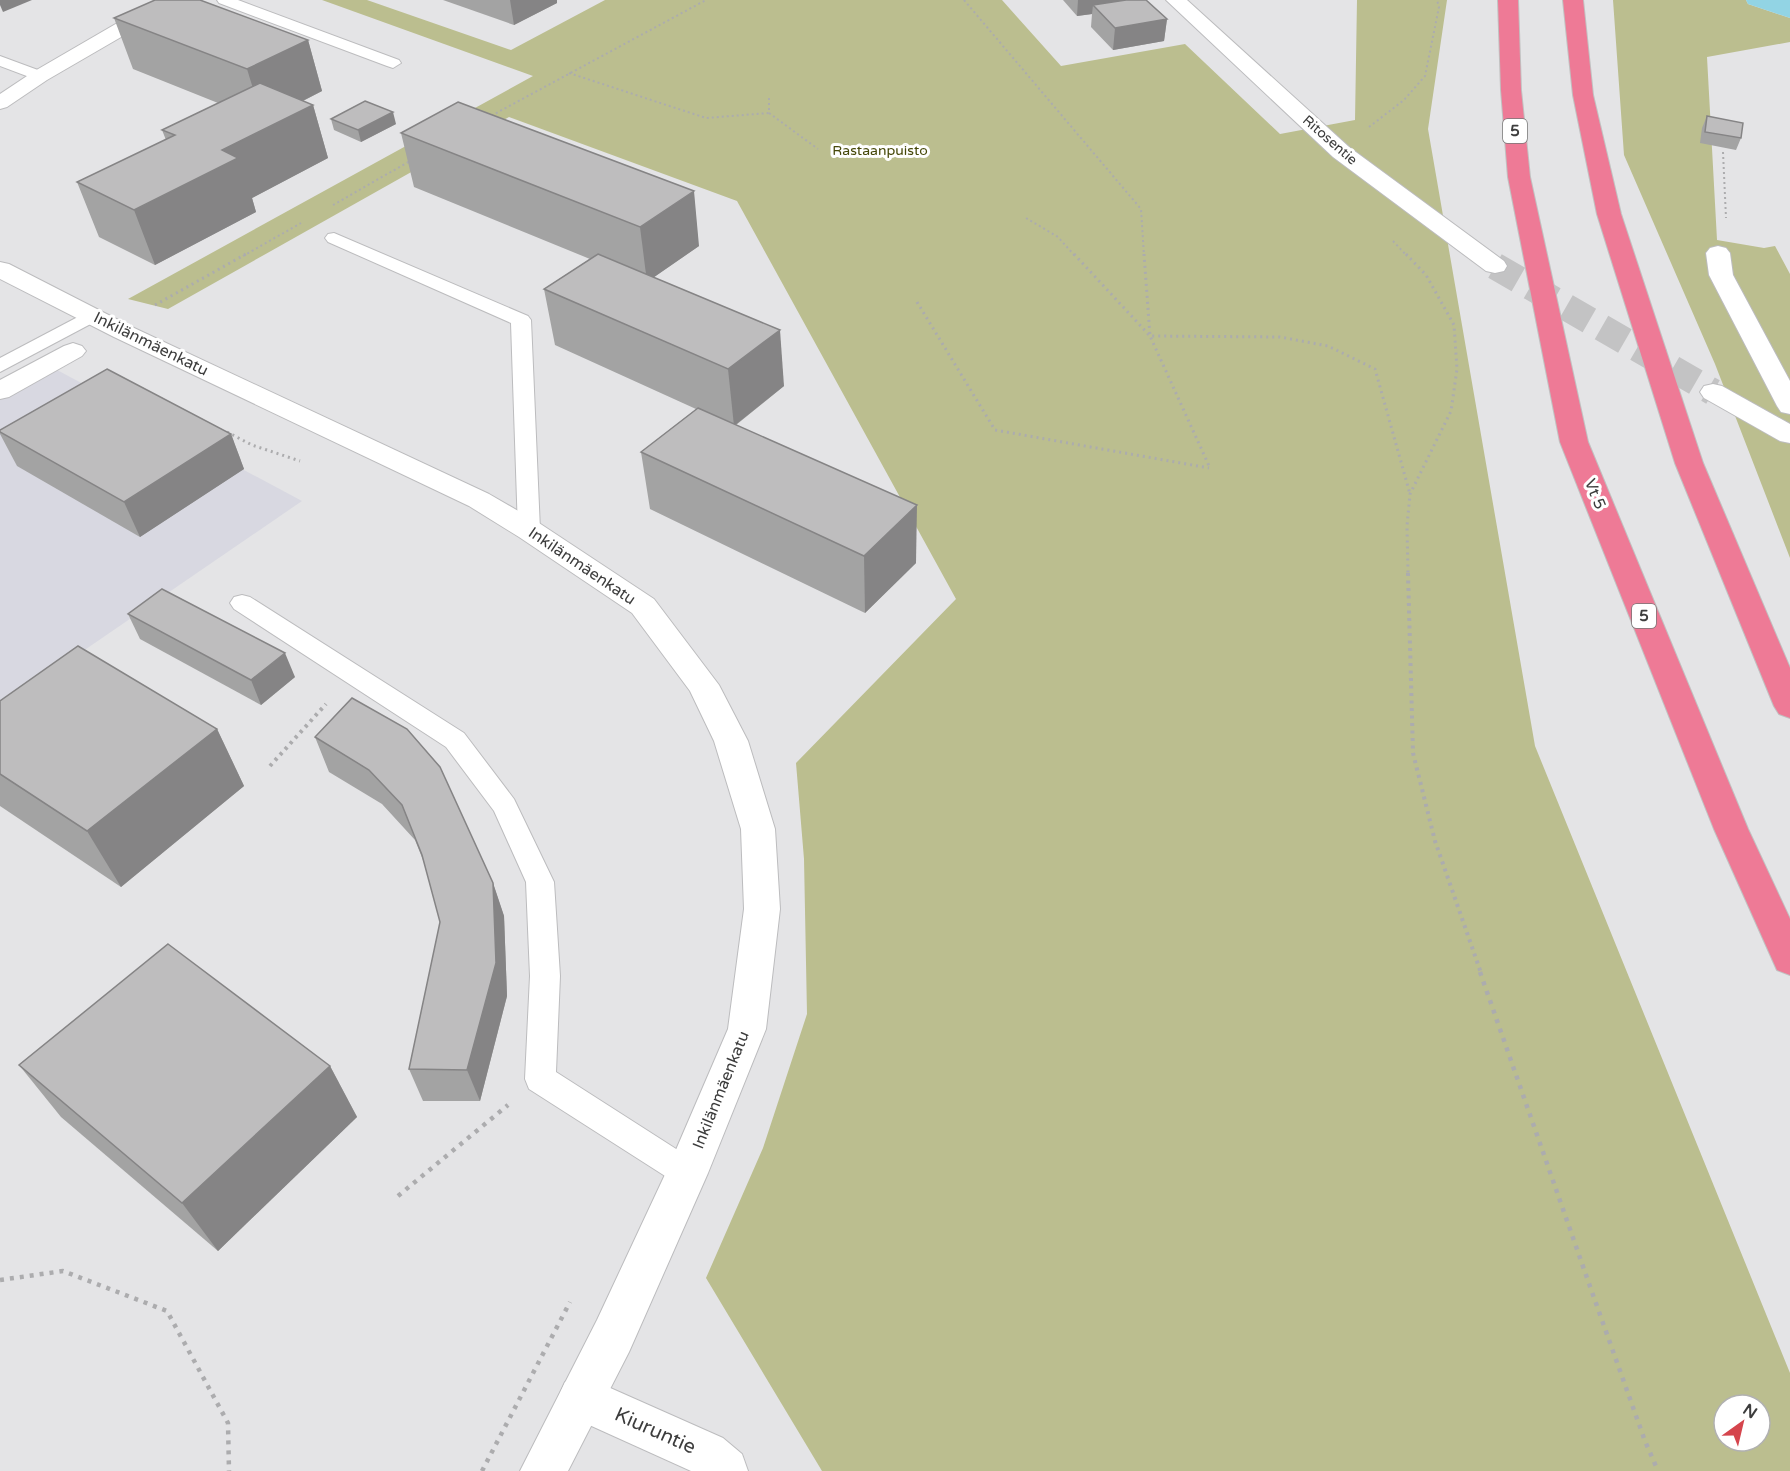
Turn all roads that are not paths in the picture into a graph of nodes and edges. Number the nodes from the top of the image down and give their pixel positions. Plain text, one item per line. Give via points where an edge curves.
1 (171, 0) edge
2 (224, 0) edge
3 (1176, 0) edge
4 (1508, 0) edge
5 (1573, 0) edge
6 (0, 61) edge
7 (393, 63) dead end
8 (40, 76) junction
9 (0, 103) edge
10 (334, 238) dead end
11 (1718, 253) road end
12 (1495, 266) tunnel mouth
13 (0, 269) edge
14 (93, 315) junction
15 (73, 351) dead end
16 (0, 366) edge
17 (0, 391) edge
18 (1713, 392) tunnel mouth
19 (1790, 406) edge
20 (1790, 435) edge
21 (530, 530) junction
22 (242, 603) dead end
23 (1790, 706) edge
24 (1790, 960) edge
25 (687, 1173) junction
26 (580, 1398) junction
27 (543, 1471) edge
28 (725, 1471) edge

1 - 8 street
2 - 7 lane
3 - 12 street, Ritosentie via 1341,152
4 - 24 highway, Vt 5 / 5 via 1511,90 1520,177 1574,442 1731,829
5 - 23 highway via 1583,95 1609,214 1689,463
6 - 8 lane
8 - 9 street
10 - 21 lane via 521,320
11 - 19 street via 1721,275
13 - 14 street, Inkilänmäenkatu
14 - 16 lane
14 - 21 street, Inkilänmäenkatu via 479,500
15 - 17 street
18 - 20 street
21 - 25 street, Inkilänmäenkatu via 643,606 703,685 731,741 758,829 762,909 747,1029
22 - 25 lane via 455,740 505,806 540,882 545,976 540,1079
25 - 26 street, Inkilänmäenkatu via 613,1336
26 - 27 street, Inkilänmäenkatu
26 - 28 street, Kiuruntie via 707,1454

